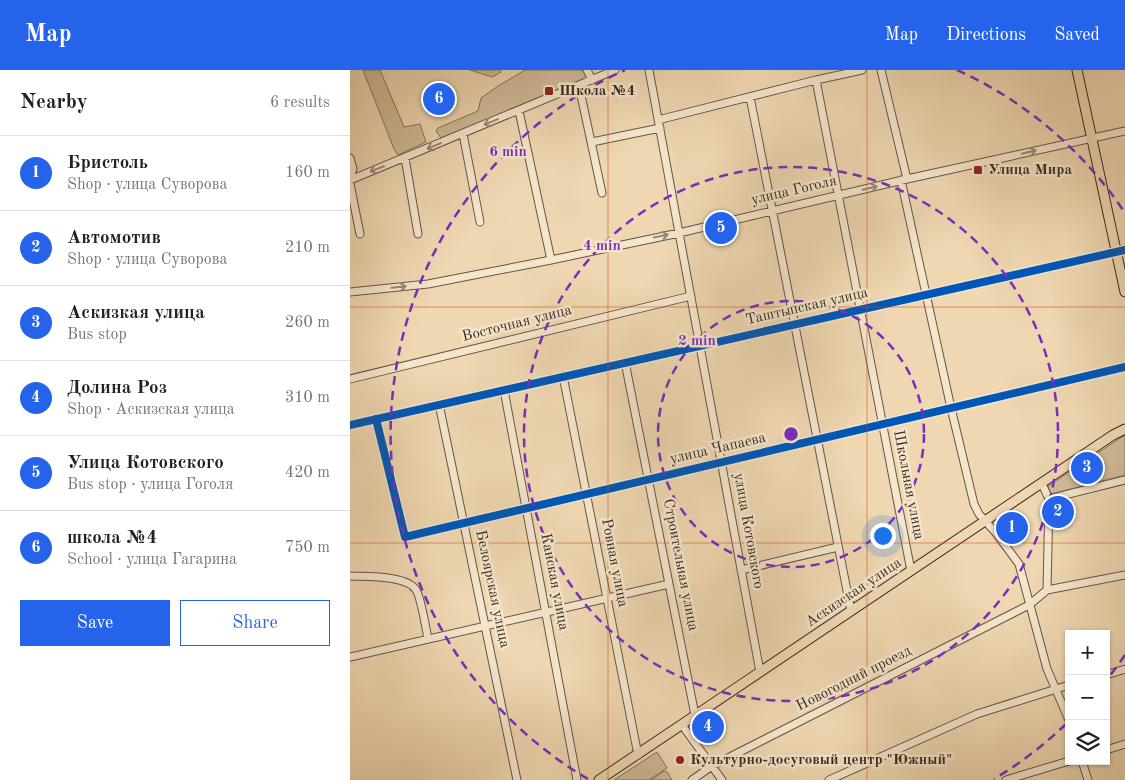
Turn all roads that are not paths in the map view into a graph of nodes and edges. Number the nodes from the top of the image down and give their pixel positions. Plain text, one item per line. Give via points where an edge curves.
1 (588, 70) edge
2 (615, 70) edge
3 (649, 70) edge
4 (862, 70) edge
5 (882, 70) edge
6 (1076, 70) edge
7 (592, 80) junction
8 (816, 80) junction
9 (579, 86) junction
10 (750, 97) junction
11 (519, 111) junction
12 (658, 120) junction
13 (660, 128) junction
14 (1125, 131) edge
15 (463, 134) junction
16 (1091, 138) junction
17 (592, 142) junction
18 (350, 158) edge
19 (405, 158) junction
20 (904, 180) junction
21 (350, 181) edge
22 (602, 192) dead end
23 (837, 195) junction
24 (773, 210) junction
25 (480, 222) dead end
26 (679, 233) junction
27 (360, 234) dead end
28 (418, 234) dead end
29 (1121, 251) edge
30 (551, 260) junction
31 (350, 292) edge
32 (1125, 292) edge
33 (925, 295) junction
34 (690, 296) junction
35 (860, 309) junction
36 (795, 324) junction
37 (700, 346) junction
38 (625, 362) junction
39 (1125, 367) edge
40 (563, 376) junction
41 (350, 379) edge
42 (504, 390) junction
43 (439, 404) junction
44 (951, 408) junction
45 (376, 419) junction
46 (350, 424) edge
47 (882, 424) junction
48 (1125, 429) edge
49 (818, 439) junction
50 (721, 463) junction
51 (648, 479) junction
52 (1125, 480) edge
53 (1042, 484) junction
54 (586, 494) junction
55 (1049, 499) junction
56 (526, 508) junction
57 (986, 521) junction
58 (464, 523) junction
59 (838, 547) junction
60 (741, 570) junction
61 (911, 571) junction
62 (1125, 575) edge
63 (350, 576) edge
64 (669, 584) junction
65 (1047, 590) junction
66 (607, 598) junction
67 (1029, 605) junction
68 (851, 611) junction
69 (546, 612) junction
70 (485, 626) junction
71 (428, 639) junction
72 (350, 657) edge
73 (1125, 669) edge
74 (760, 672) junction
75 (1110, 674) edge
76 (1065, 686) edge
77 (1055, 689) junction
78 (1065, 711) edge
79 (695, 715) junction
80 (682, 724) junction
81 (1125, 744) edge
82 (1110, 749) edge
83 (638, 755) junction
84 (1065, 762) edge
85 (1083, 765) edge
86 (712, 766) junction
87 (517, 780) edge
88 (578, 780) edge
89 (599, 780) edge
90 (692, 780) edge
91 (722, 780) edge
92 (829, 780) edge
93 (1006, 780) edge
94 (1088, 780) edge

1 - 7 street
2 - 7 street
3 - 12 street, улица Котовского
4 - 8 street
5 - 20 street
6 - 16 main road
7 - 9 street
8 - 10 street
8 - 23 street, Школьная улица
9 - 11 street
9 - 17 street
10 - 12 street
10 - 24 street
11 -> 15 street
11 - 30 street
12 - 13 street, улица Котовского
13 - 17 street
13 - 26 street, улица Котовского
14 - 16 street, улица Гоголя
15 -> 19 street
15 - 25 street
20 -> 16 street, улица Гоголя
16 - 29 main road
17 - 22 street
18 - 21 street via 353,169
19 -> 21 street
19 - 28 street
23 -> 20 street, улица Гоголя
20 - 33 street
21 - 27 street
23 - 24 street, улица Гоголя
23 - 35 street, Школьная улица
24 - 26 street, улица Гоголя
24 - 36 street
30 -> 26 street, улица Гоголя
26 - 34 street, улица Котовского
29 - 32 main road
29 - 33 street, Таштыпская улица
31 -> 30 street, улица Гоголя via 428,284
33 - 35 street, Таштыпская улица
33 - 44 street
34 - 37 street, улица Котовского
34 - 41 street, Восточная улица
35 - 36 street, Таштыпская улица
35 - 47 street, Школьная улица
36 - 37 street, Таштыпская улица
36 - 49 street
37 - 38 street, Таштыпская улица
37 - 50 street, улица Котовского
38 - 40 street, Таштыпская улица
38 - 51 street, Строительная улица
39 - 44 street, улица Чапаева
40 - 42 street, Таштыпская улица
40 - 54 street, Ровная улица
42 - 43 street, Таштыпская улица
42 - 56 street, Канская улица
43 - 45 street, Таштыпская улица
43 - 58 street, Белоярская улица
44 - 47 street, улица Чапаева
44 - 57 street via 974,504
45 - 46 street, Таштыпская улица
45 - 58 street, улица Чапаева via 405,537
47 - 49 street, улица Чапаева
47 - 61 street, Школьная улица
48 - 53 main road, Аскизская улица
49 - 50 street, улица Чапаева
49 - 59 street
50 - 51 street, улица Чапаева
50 - 60 street, улица Котовского
51 - 54 street, улица Чапаева
51 - 64 street, Строительная улица
52 - 55 street
53 - 55 street
53 - 57 main road, Аскизская улица
54 - 56 street, улица Чапаева
54 - 66 street, Ровная улица
55 - 65 street
56 - 58 street, улица Чапаева
56 - 69 street, Канская улица
57 - 61 main road, Аскизская улица
57 - 67 street via 1019,564
58 - 70 street, Белоярская улица
59 - 60 street
59 - 68 street
60 - 74 street, улица Котовского
61 - 68 main road, Аскизская улица
62 - 65 street
63 - 71 street via 408,582 416,590
64 - 66 street
64 - 79 street, Строительная улица
65 - 67 street, Новогодний проезд
66 - 69 street
66 - 83 street, Ровная улица
67 - 77 street
67 - 86 street, Новогодний проезд
68 - 74 main road, Аскизская улица
69 - 70 street
69 - 88 street, Канская улица
70 - 71 street
70 - 87 street, Белоярская улица
71 - 72 street
73 - 75 street
74 - 79 main road, Аскизская улица
76 - 77 street
77 - 78 street
77 - 92 street via 977,714
79 - 80 main road, Аскизская улица
80 - 83 main road, Аскизская улица
80 - 86 street
81 - 82 street
83 - 89 main road, Аскизская улица
84 - 93 street
85 - 94 street
86 - 90 street, Новогодний проезд
86 - 91 street

